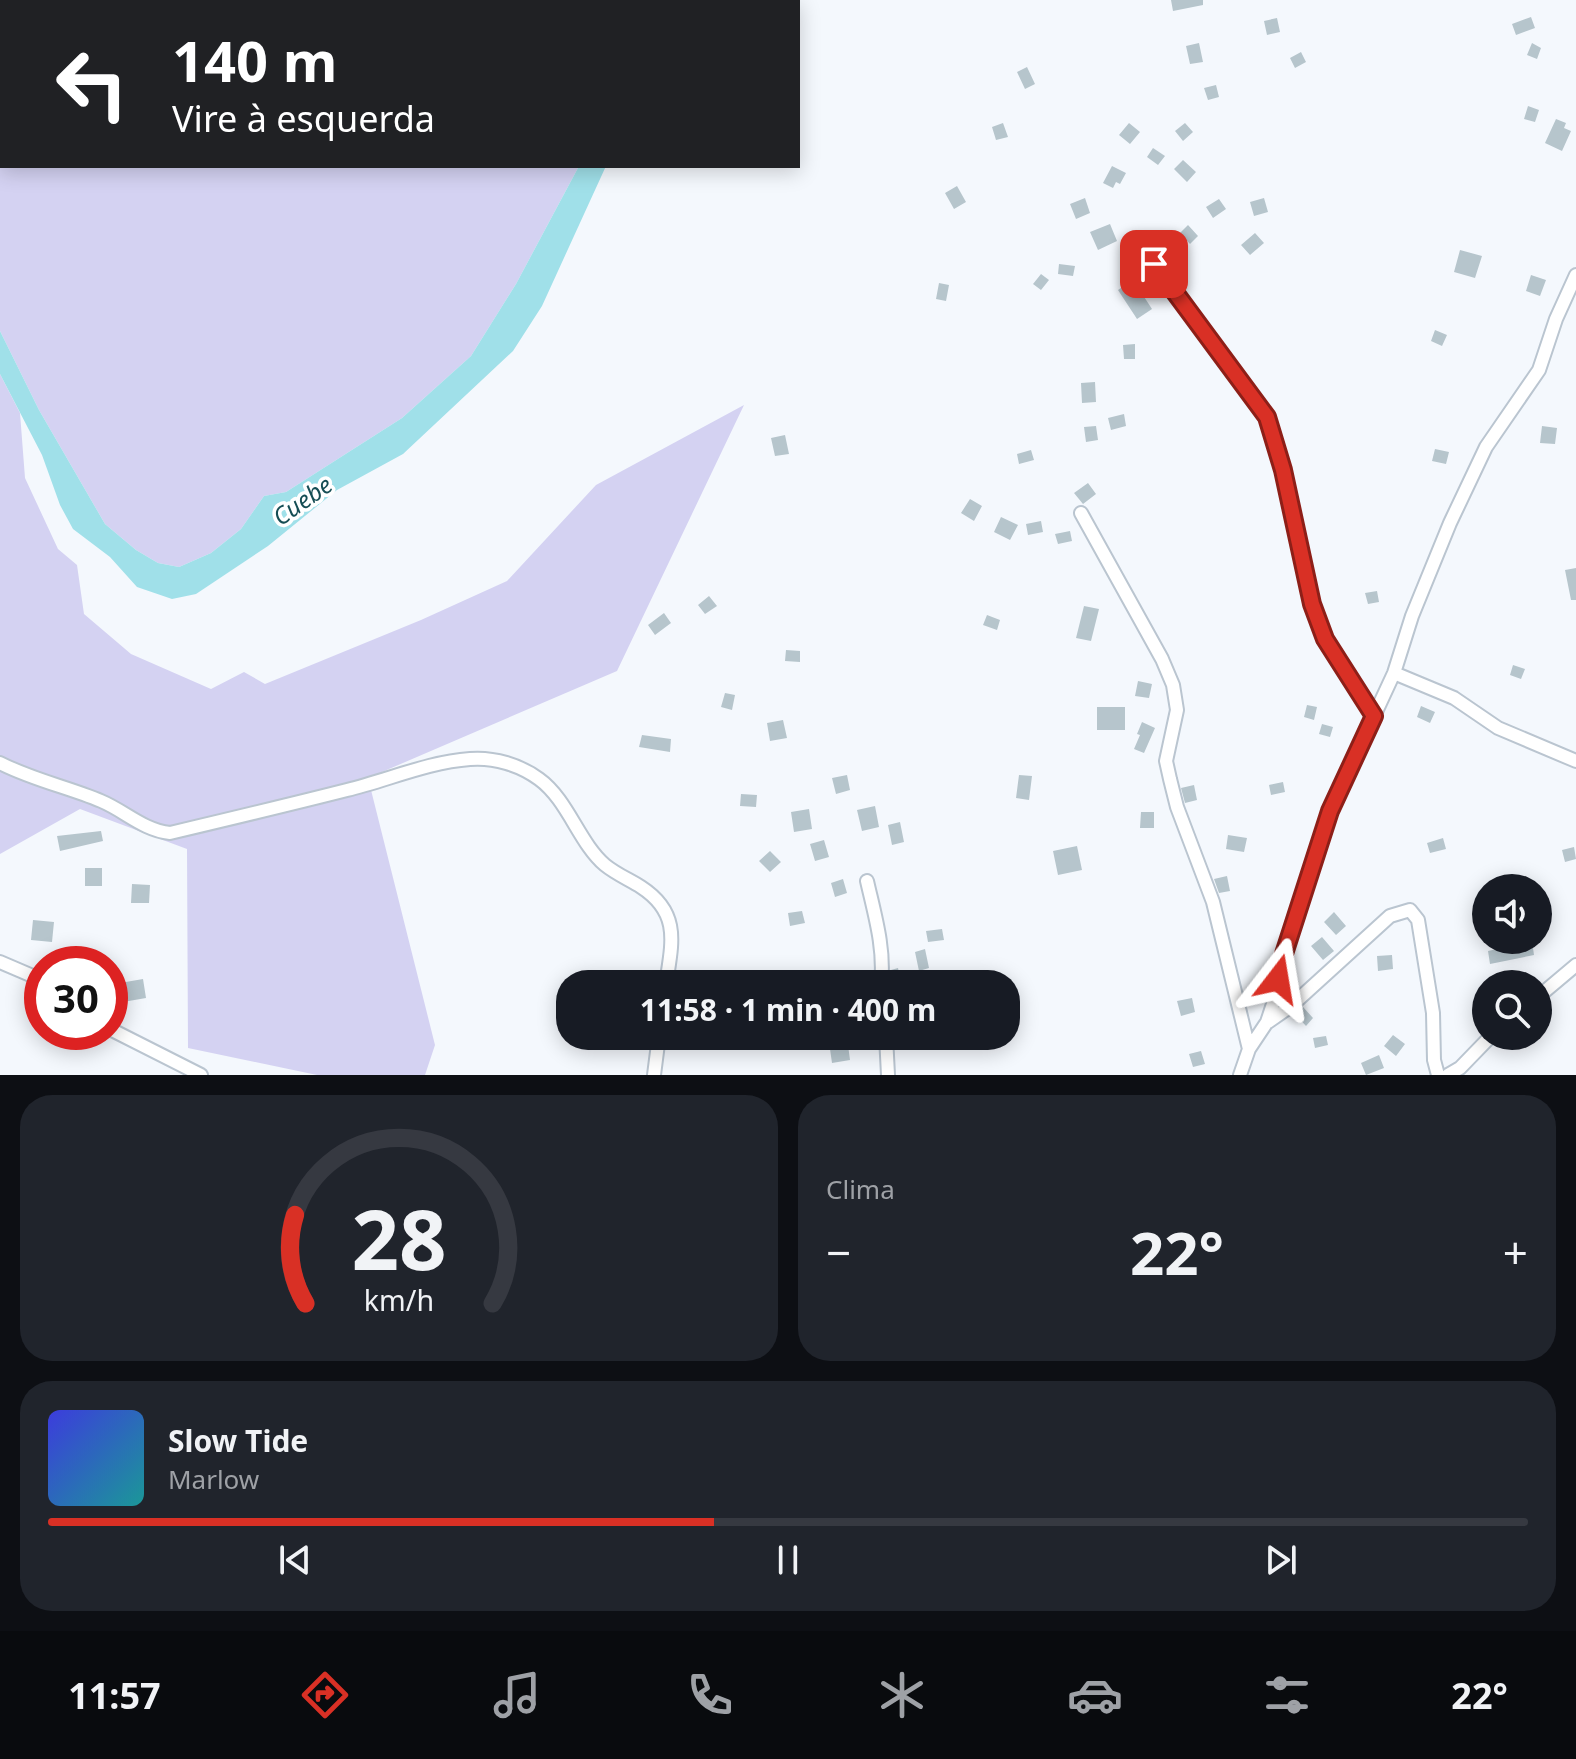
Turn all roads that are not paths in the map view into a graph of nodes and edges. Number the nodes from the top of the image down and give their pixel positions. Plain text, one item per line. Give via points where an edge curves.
1 (1154, 264) dead end
2 (1576, 275) edge
3 (1081, 513) dead end
4 (1394, 673) junction
5 (1374, 716) junction
6 (1576, 761) edge
7 (0, 763) edge
8 (867, 881) dead end
9 (0, 962) edge
10 (1576, 965) edge
11 (668, 970) edge
12 (882, 970) edge
13 (24, 972) edge
14 (1552, 985) edge
15 (1267, 1022) junction
16 (128, 1038) edge
17 (1249, 1049) junction
18 (657, 1050) edge
19 (887, 1050) edge
20 (1477, 1050) edge
21 (201, 1075) edge
22 (654, 1075) edge
23 (888, 1075) edge
24 (1240, 1075) edge
25 (1438, 1075) edge
26 (1448, 1075) edge

1 - 5 street via 1267,417 1312,604 1325,639
2 - 4 street via 1539,370 1486,447 1450,523
3 - 17 street via 1173,685 1177,710 1166,761 1177,807 1213,902
4 - 5 street
4 - 6 street via 1454,698 1498,728
5 - 15 street via 1330,811
7 - 11 street via 170,833 434,765 490,759 517,767 553,793 603,864 663,904 672,942
8 - 12 street via 883,952
9 - 13 street
10 - 14 street
15 - 17 street
15 - 25 street via 1390,916 1410,910 1418,920
16 - 21 street
17 - 24 street
18 - 22 street
19 - 23 street
20 - 26 street

